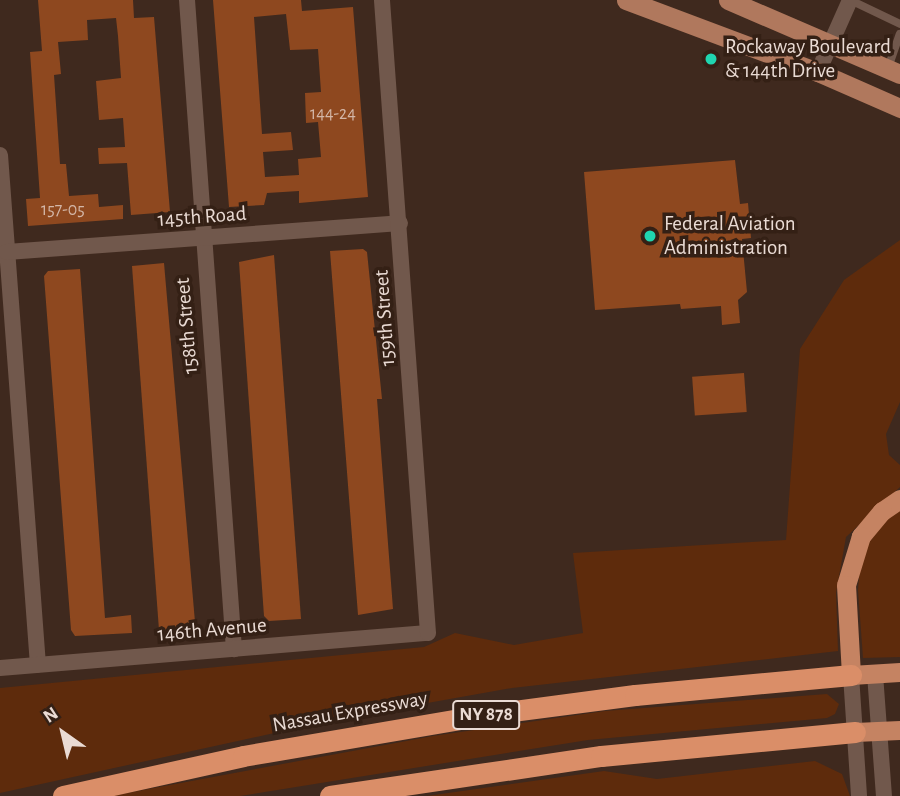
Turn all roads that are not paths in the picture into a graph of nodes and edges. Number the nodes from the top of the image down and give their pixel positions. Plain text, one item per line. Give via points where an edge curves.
1 (187, 0) edge
2 (382, 0) edge
3 (626, 0) edge
4 (728, 0) edge
5 (850, 0) edge
6 (659, 7) edge
7 (900, 24) edge
8 (900, 34) edge
9 (830, 43) junction
10 (894, 71) edge
11 (818, 72) junction
12 (900, 108) edge
13 (0, 155) edge
14 (400, 223) junction
15 (201, 238) junction
16 (7, 252) junction
17 (900, 499) edge
18 (428, 633) joint
19 (234, 649) junction
20 (38, 665) junction
21 (0, 668) edge
22 (900, 672) edge
23 (875, 674) junction
24 (851, 675) junction
25 (900, 730) edge
26 (879, 731) junction
27 (855, 733) junction
28 (63, 796) edge
29 (330, 796) edge
30 (859, 796) edge
31 (884, 796) edge

1 - 15 street, 158th Street
2 - 14 street, 159th Street
3 - 6 main road
4 - 9 main road
5 - 7 lane
5 - 9 street
6 - 11 main road
8 - 10 lane
9 - 10 main road
9 - 11 street
11 - 12 main road
13 - 16 street
14 - 15 street, 145th Road
14 - 18 street, 159th Street
15 - 16 street, 145th Road
15 - 19 street, 158th Street
16 - 20 street
17 - 24 highway via 870,523 848,567
18 - 19 street, 146th Avenue
19 - 20 street, 146th Avenue
20 - 21 street, 146th Avenue
22 - 23 highway, Nassau Expressway / NY 878
23 - 24 highway, Nassau Expressway / NY 878
23 - 26 street
24 - 27 street
24 - 28 highway, Nassau Expressway / NY 878 via 605,698 447,720 255,754
25 - 26 highway
26 - 27 highway
26 - 31 street
27 - 29 highway via 601,756
27 - 30 street

